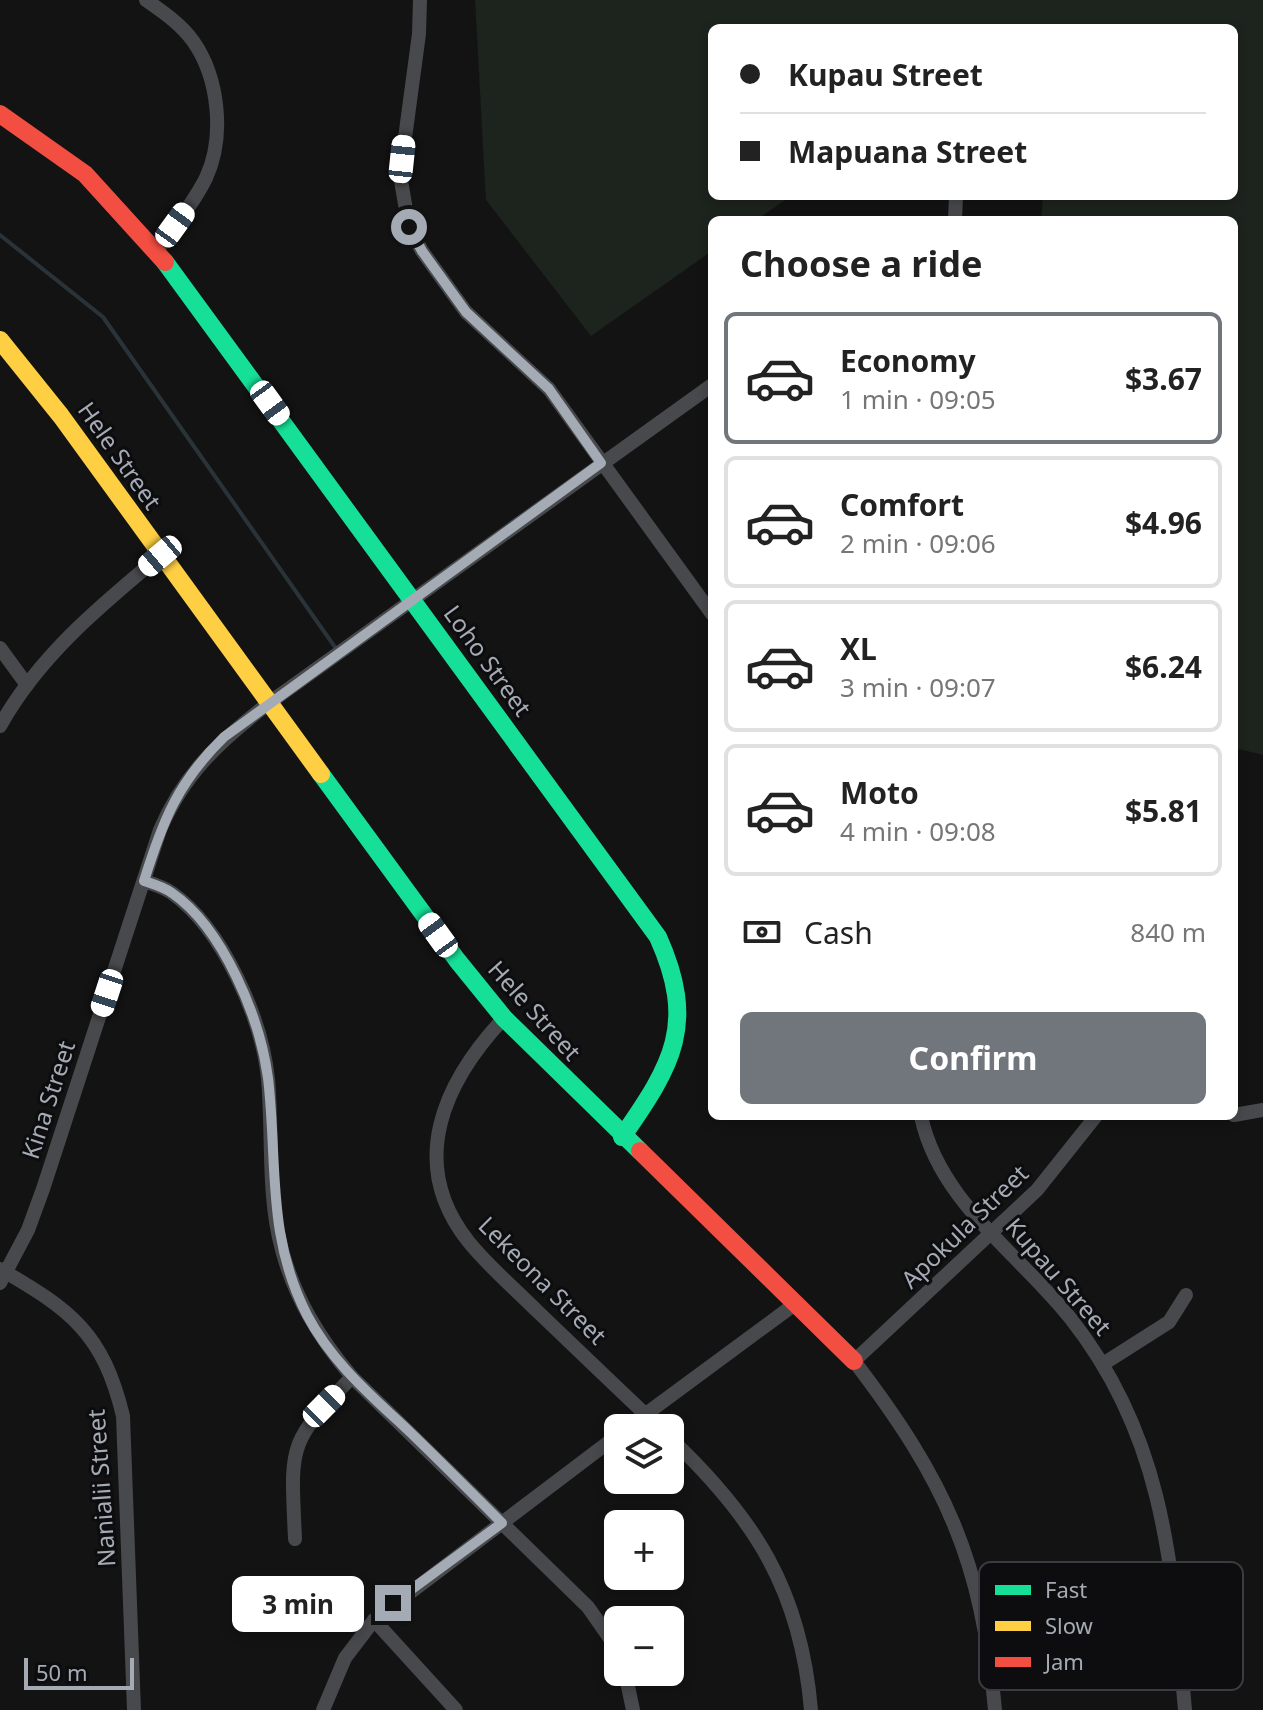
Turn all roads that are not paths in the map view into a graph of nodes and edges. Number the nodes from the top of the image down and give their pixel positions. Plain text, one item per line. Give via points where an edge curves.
1 (146, 0) edge
2 (420, 0) edge
3 (0, 114) edge
4 (157, 250) junction
5 (0, 340) edge
6 (708, 388) edge
7 (601, 463) junction
8 (160, 556) junction
9 (412, 598) junction
10 (708, 609) edge
11 (0, 648) edge
12 (27, 685) junction
13 (269, 703) junction
14 (0, 726) edge
15 (144, 881) junction
16 (504, 1018) junction
17 (1263, 1110) edge
18 (1238, 1114) edge
19 (922, 1120) edge
20 (1093, 1120) edge
21 (622, 1137) junction
22 (992, 1233) junction
23 (2, 1275) edge
24 (1186, 1295) dead end
25 (795, 1304) junction
26 (854, 1361) junction
27 (1103, 1364) junction
28 (352, 1377) junction
29 (645, 1414) joint
30 (604, 1446) edge
31 (684, 1452) edge
32 (502, 1523) junction
33 (295, 1539) dead end
34 (1171, 1562) edge
35 (979, 1601) edge
36 (374, 1620) junction
37 (604, 1630) edge
38 (628, 1686) edge
39 (992, 1690) edge
40 (1183, 1690) edge
41 (134, 1710) edge
42 (323, 1710) edge
43 (456, 1710) edge
44 (633, 1710) edge
45 (811, 1710) edge
46 (995, 1710) edge
47 (1185, 1710) edge

1 - 4 street via 192,39 203,58 217,127 205,178
2 - 7 street via 400,175 409,227 466,312 549,389
3 - 4 street, Loho Street via 85,174
4 - 9 street, Loho Street
5 - 8 street, Hele Street
6 - 7 street, Kina Street
7 - 9 street, Kina Street
7 - 10 street
8 - 12 street via 75,629
8 - 13 street, Hele Street
9 - 13 street, Kina Street
9 - 21 street, Loho Street via 671,962 680,1007 674,1051 654,1092
11 - 12 street
12 - 14 street
13 - 15 street, Kina Street via 224,737 185,779 160,830
13 - 16 street, Hele Street
15 - 23 street, Kina Street via 43,1189
15 - 28 street via 171,892 187,907 212,936 246,999 268,1078 275,1214 282,1250 307,1315
16 - 21 street, Hele Street
16 - 29 street, Lekeona Street via 473,1051 446,1100 437,1158 447,1207 484,1259
17 - 18 street
19 - 22 street, Kupau Street via 952,1186
20 - 22 street, Apokula Street via 1066,1158
21 - 25 street, Hele Street
22 - 26 street, Apokula Street
22 - 27 street, Kupau Street via 1072,1320
23 - 41 street, Nanialii Street via 41,1291 83,1327 117,1391 123,1416
24 - 27 street via 1169,1322
25 - 26 street, Hele Street
25 - 29 street
26 - 35 street, Hele Street via 921,1455 959,1531
27 - 34 street, Kupau Street via 1129,1413 1156,1485
28 - 32 street
28 - 33 street via 303,1429 296,1446
30 - 32 street
31 - 45 street via 730,1499 769,1555 799,1633
32 - 36 street
32 - 37 street via 588,1607
36 - 42 street via 345,1658
36 - 43 street
38 - 44 street
39 - 46 street, Hele Street
40 - 47 street, Kupau Street

